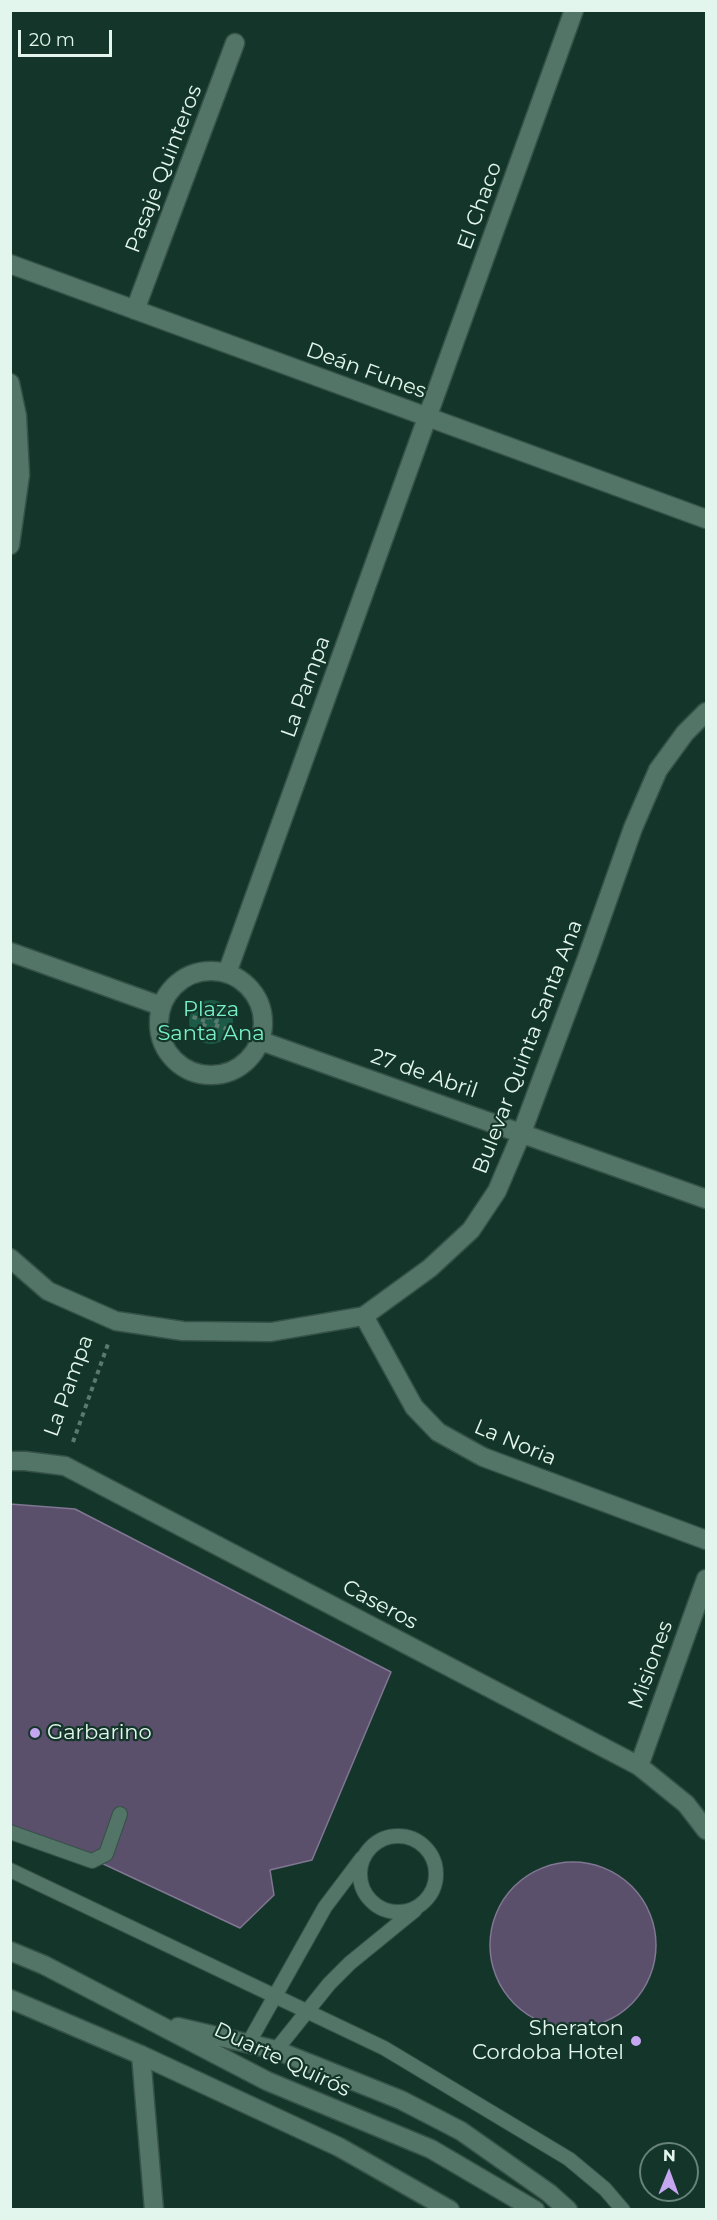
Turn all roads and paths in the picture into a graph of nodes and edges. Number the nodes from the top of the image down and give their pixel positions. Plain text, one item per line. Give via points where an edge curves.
1 (574, 10) edge
2 (235, 44) dead end
3 (10, 264) edge
4 (135, 310) junction
5 (10, 383) edge
6 (429, 417) junction
7 (706, 519) edge
8 (10, 545) edge
9 (706, 712) edge
10 (10, 952) edge
11 (227, 973) junction
12 (161, 1006) junction
13 (261, 1041) junction
14 (522, 1132) junction
15 (706, 1199) edge
16 (10, 1258) edge
17 (363, 1316) junction
18 (116, 1321) junction
19 (10, 1461) edge
20 (65, 1466) junction
21 (706, 1540) edge
22 (706, 1579) edge
23 (639, 1766) junction
24 (120, 1814) dead end
25 (706, 1830) edge
26 (10, 1832) edge
27 (365, 1854) junction
28 (10, 1870) edge
29 (421, 1904) junction
30 (10, 1951) edge
31 (276, 1996) junction
32 (10, 1999) edge
33 (307, 2011) junction
34 (148, 2020) junction
35 (248, 2044) junction
36 (276, 2050) junction
37 (141, 2055) junction
38 (154, 2210) edge
39 (450, 2210) edge
40 (534, 2210) edge
41 (568, 2210) edge
42 (623, 2210) edge

1 - 6 street, El Chaco
2 - 4 street, Pasaje Quinteros
3 - 4 street, Deán Funes
4 - 6 street, Deán Funes
5 - 8 street via 17,416 20,475
6 - 7 street, Deán Funes
6 - 11 street, La Pampa
9 - 14 street, Bulevar Quinta Santa Ana via 658,770 633,828
10 - 12 street
11 - 12 street via 194,973 179,981
11 - 13 street via 242,980 261,1006
12 - 13 street via 158,1026 162,1044 187,1071 205,1076 223,1074 254,1055
13 - 14 street, 27 de Abril
14 - 15 street, 27 de Abril
14 - 17 street, Bulevar Quinta Santa Ana via 497,1191 471,1230 430,1268
16 - 18 street, Bulevar Quinta Santa Ana via 48,1292
17 - 18 street, Bulevar Quinta Santa Ana via 271,1332 183,1331
17 - 21 street, La Noria via 414,1407 438,1432 483,1457
18 - 20 path, La Pampa
19 - 20 street, Caseros
20 - 23 street, Caseros
22 - 23 street, Misiones
23 - 25 street, Caseros via 686,1804
24 - 26 lane via 106,1854 92,1861
27 - 29 lane via 360,1879 372,1902 396,1912
27 - 29 lane via 383,1839 395,1837 406,1837 427,1849 436,1870 435,1883
27 - 31 lane via 325,1907
28 - 31 lane
29 - 33 lane via 350,1963
30 - 34 street, Duarte Quirós
31 - 33 lane
31 - 35 lane
32 - 37 street
33 - 36 lane
33 - 42 lane via 384,2048 569,2158
34 - 35 street
34 - 40 street, Duarte Quirós via 267,2081 431,2149
35 - 36 street
36 - 41 street via 401,2100 461,2131
37 - 38 street
37 - 39 street via 339,2147

